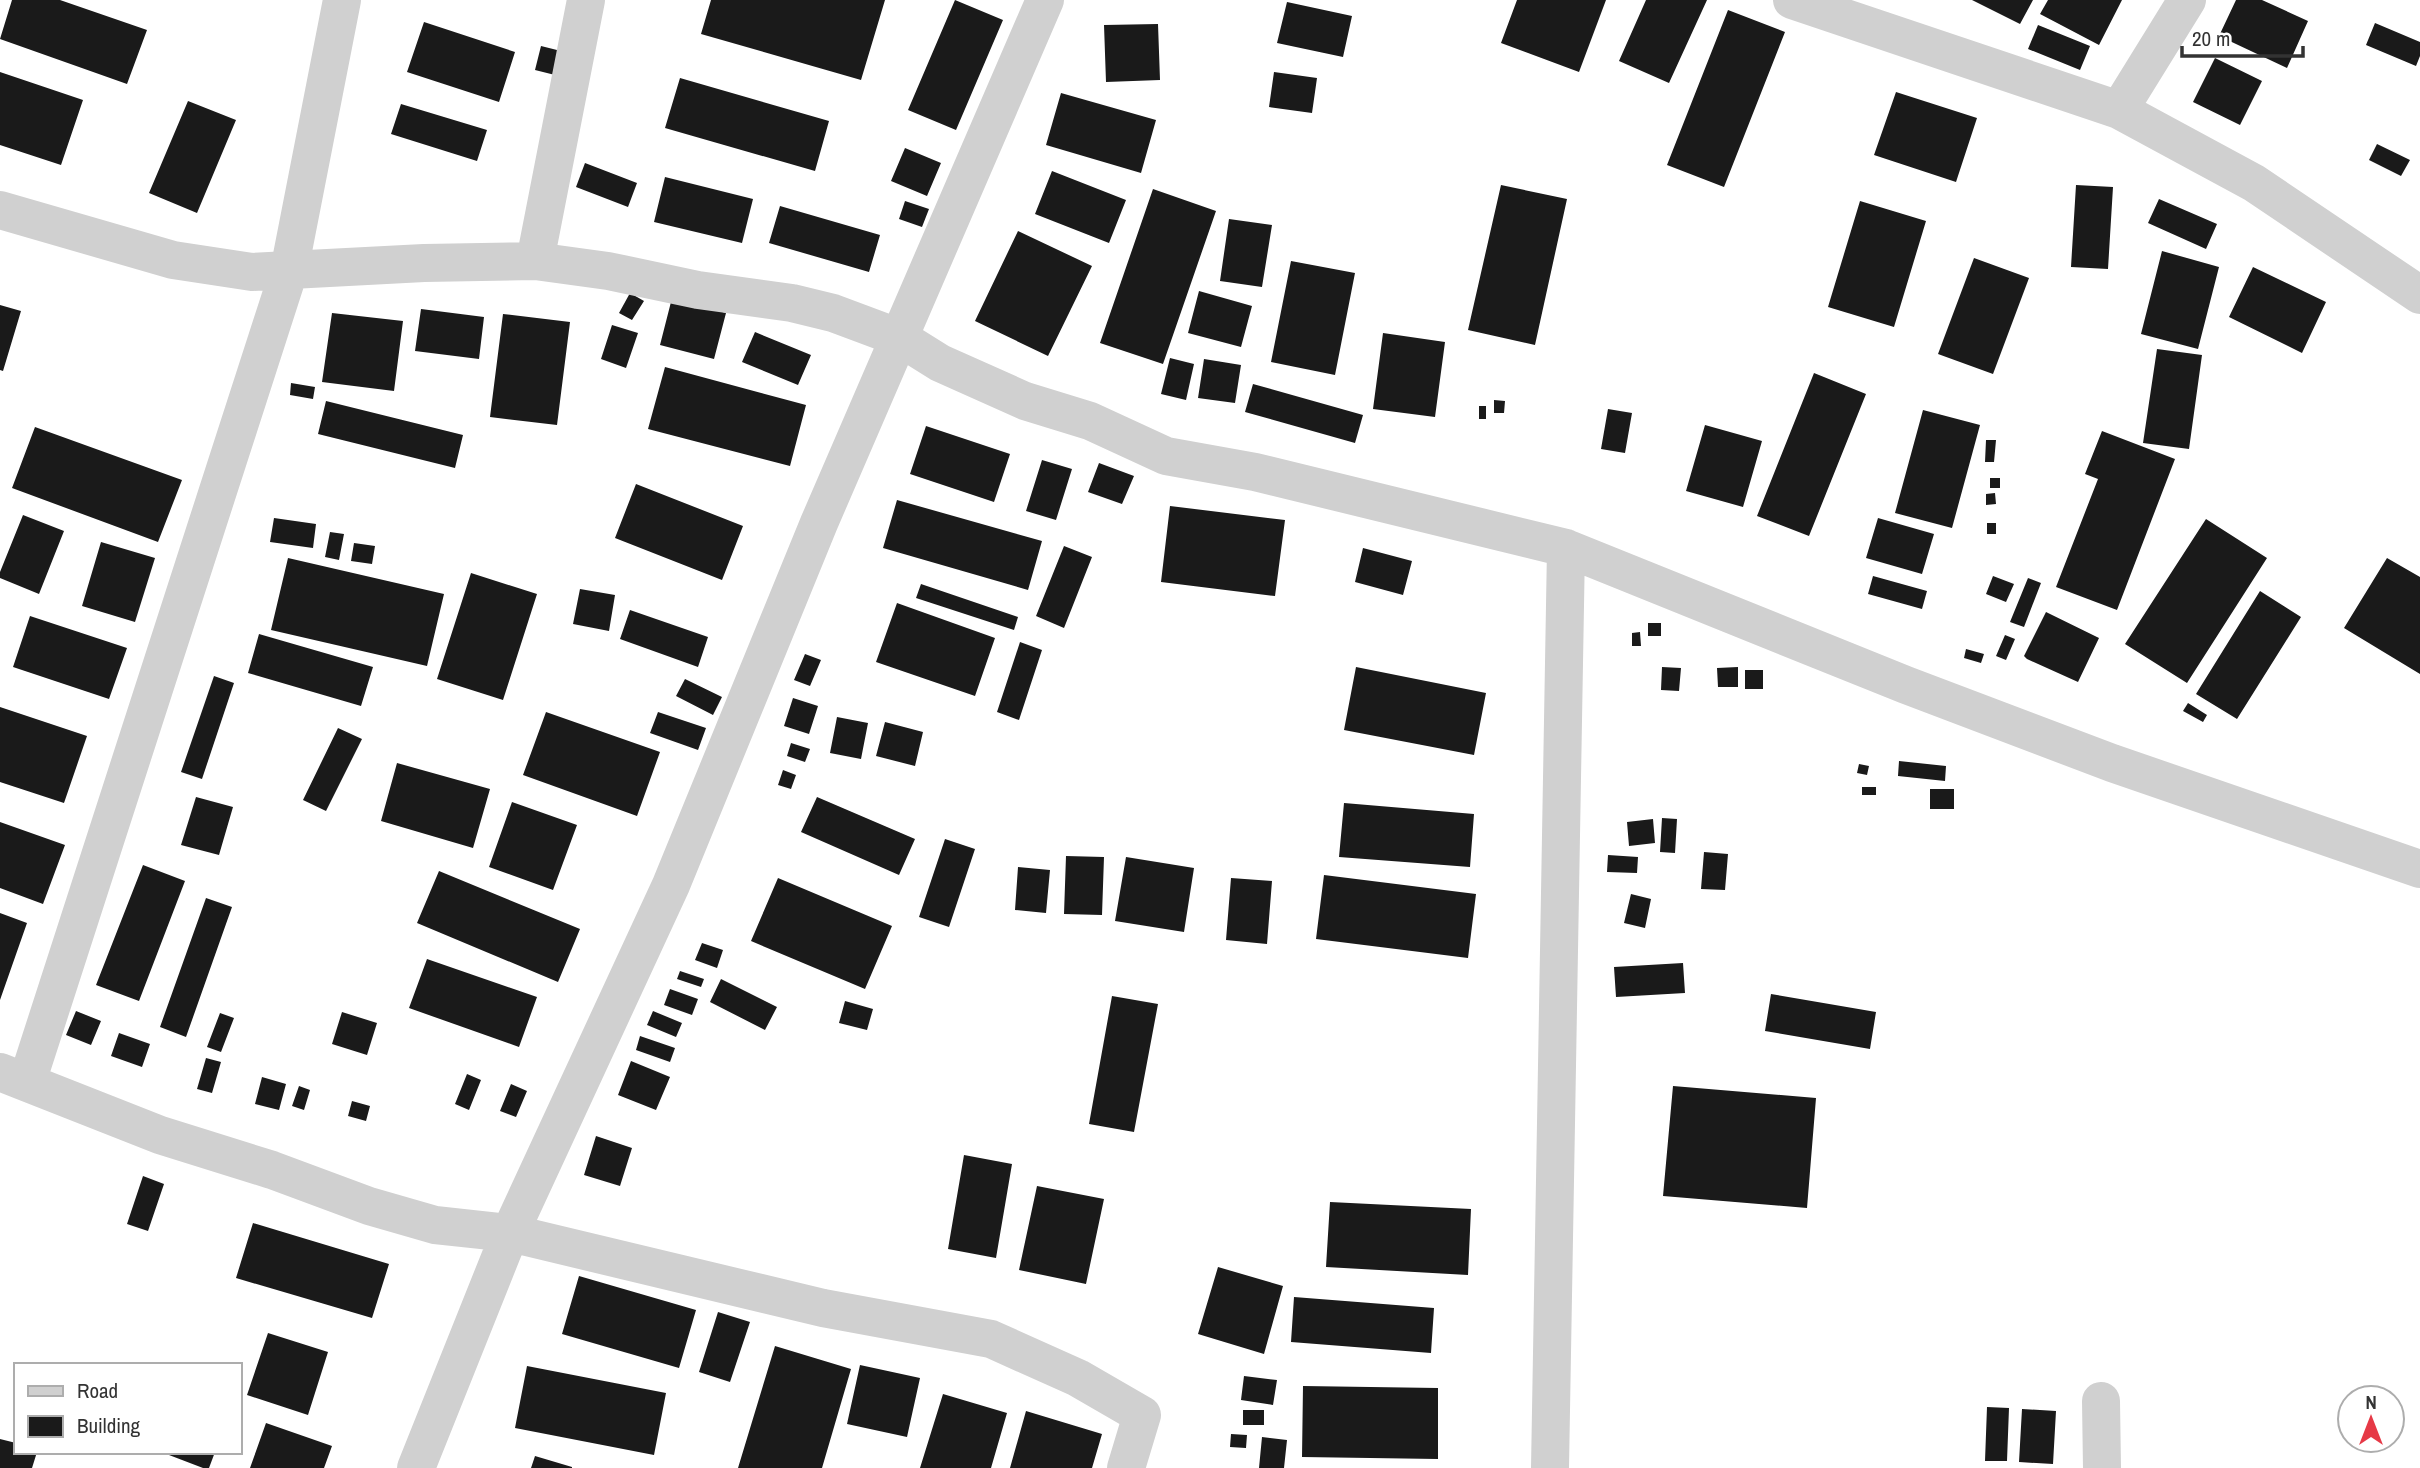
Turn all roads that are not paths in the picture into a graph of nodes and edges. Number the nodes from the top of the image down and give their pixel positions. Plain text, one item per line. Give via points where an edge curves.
1 (342, 0) edge
2 (586, 0) edge
3 (1045, 0) edge
4 (1792, 0) edge
5 (2187, 0) edge
6 (2119, 110) junction
7 (0, 210) edge
8 (535, 261) junction
9 (289, 271) junction
10 (2420, 295) edge
11 (900, 338) junction
12 (1566, 548) junction
13 (2420, 869) edge
14 (13, 1077) edge
15 (510, 1233) junction
16 (2101, 1402) dead end
17 (416, 1468) edge
18 (1126, 1468) edge
19 (1550, 1468) edge
20 (2102, 1468) edge

1 - 9 street
2 - 8 street
3 - 11 street
4 - 6 street
5 - 6 street
6 - 10 street via 2254,183
7 - 9 street via 173,260 252,272
8 - 9 street
8 - 11 street via 792,303
9 - 14 street
11 - 12 street via 979,381 1090,421 1166,456 1255,472
11 - 15 street via 671,885
12 - 13 street via 2112,763
12 - 19 street
14 - 15 street via 160,1135 369,1206 435,1225
15 - 17 street
15 - 18 street via 823,1308 990,1339 1078,1378 1142,1415
16 - 20 street

